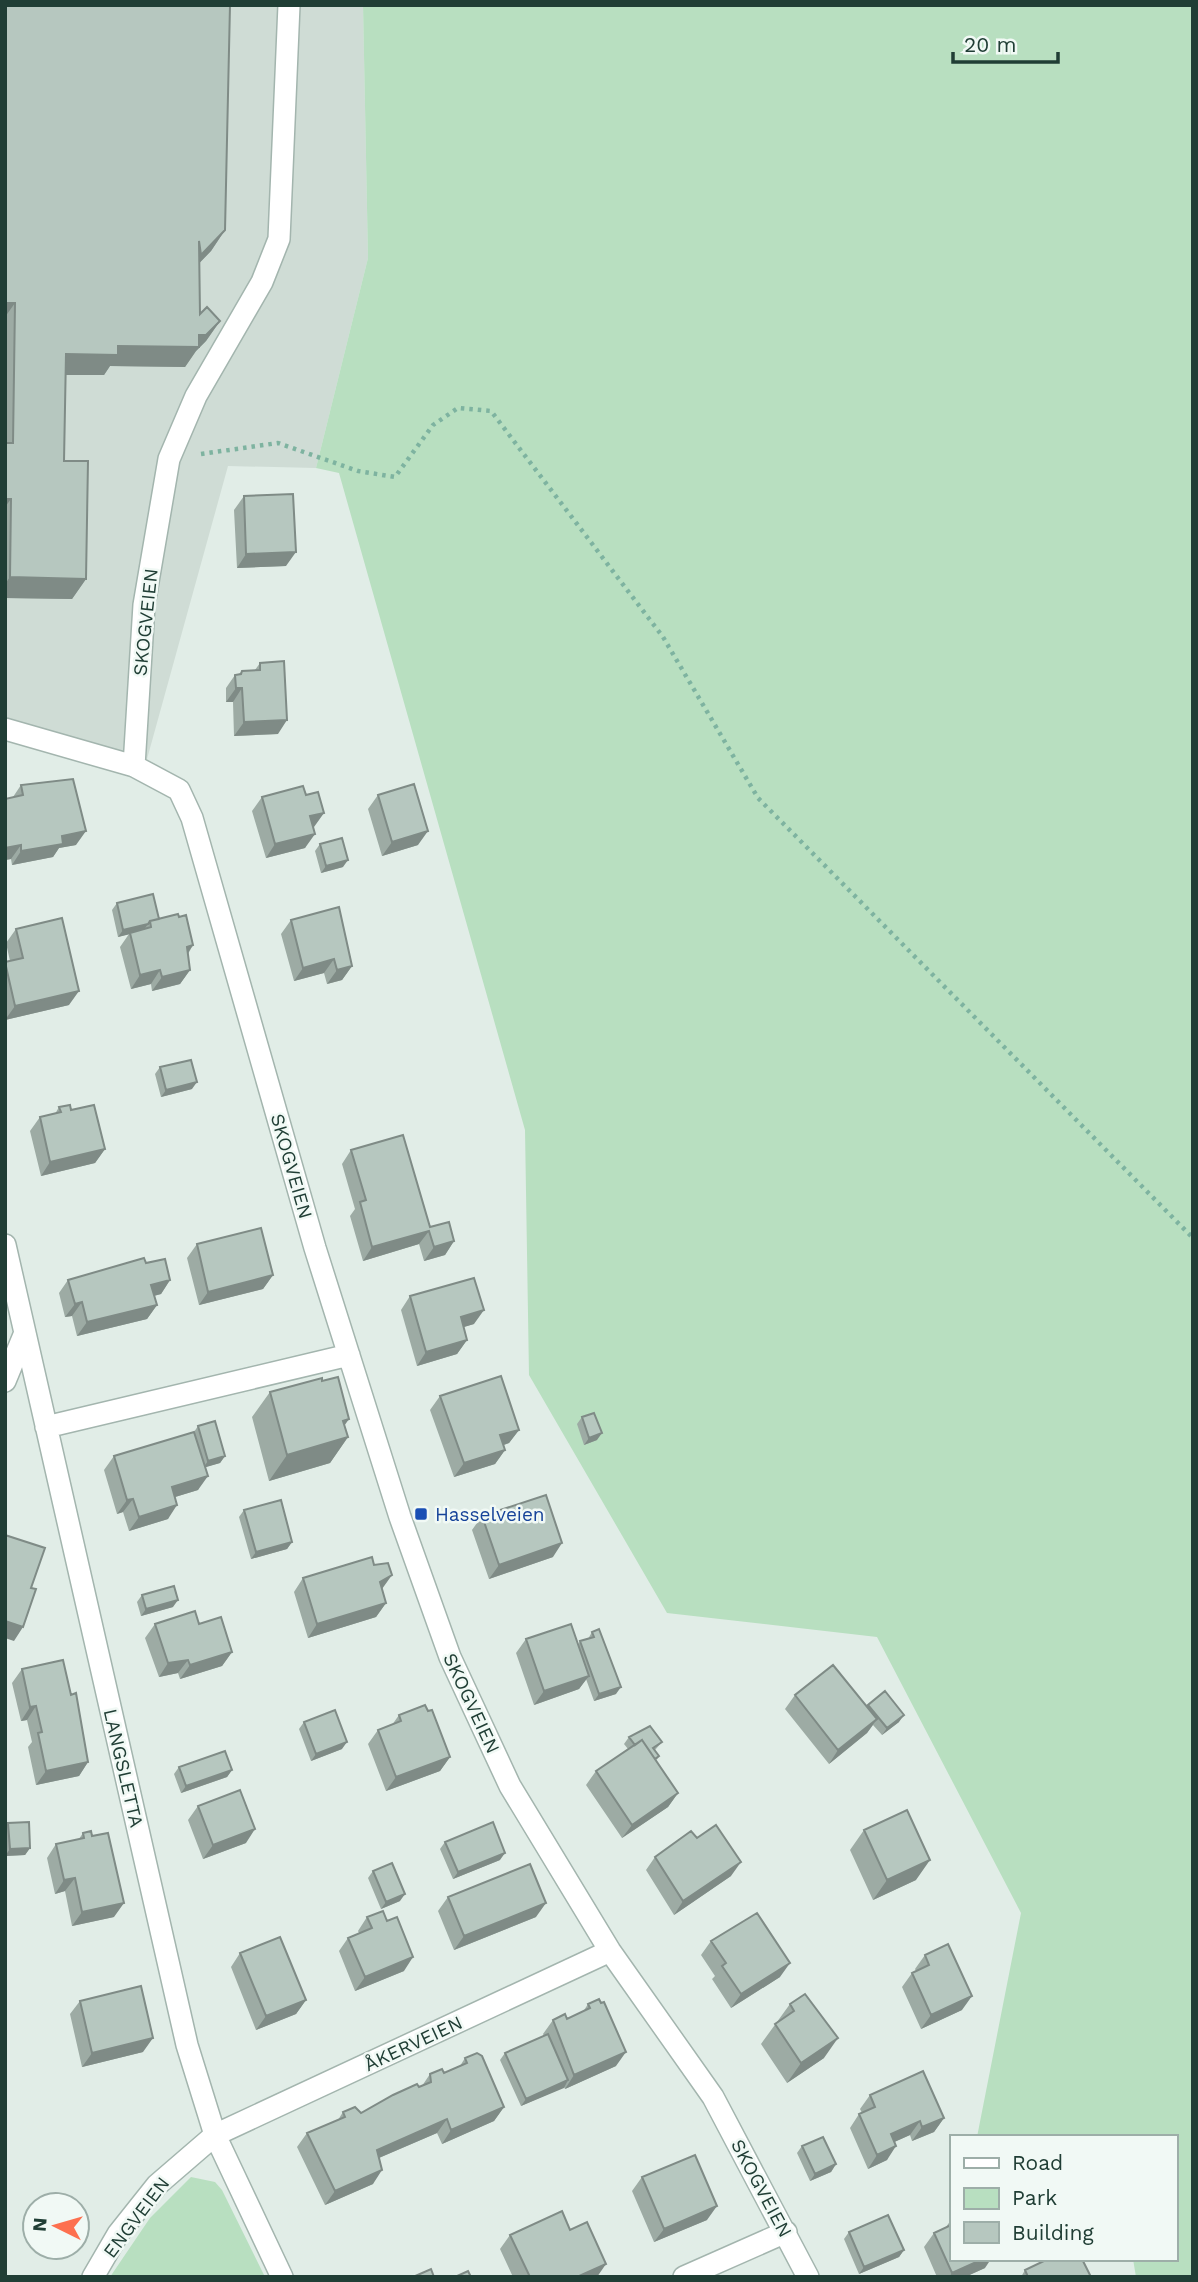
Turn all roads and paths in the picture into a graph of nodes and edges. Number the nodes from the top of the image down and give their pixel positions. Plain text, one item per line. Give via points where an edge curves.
1 (289, 5) edge
2 (169, 458) junction
3 (5, 729) edge
4 (134, 766) junction
5 (1193, 1238) edge
6 (5, 1245) edge
7 (24, 1335) junction
8 (349, 1355) junction
9 (5, 1381) edge
10 (46, 1427) junction
11 (610, 1951) junction
12 (215, 2135) junction
13 (786, 2232) junction
14 (93, 2277) edge
15 (282, 2277) edge
16 (684, 2277) edge
17 (808, 2277) edge

1 - 2 street, SKOGVEIEN via 279,239 262,282 196,396
2 - 4 street, SKOGVEIEN via 144,605
2 - 5 path via 278,443 358,471 395,477 433,425 458,408 491,411 663,637 758,798
3 - 4 street
4 - 8 street, SKOGVEIEN via 179,790 192,818
6 - 7 street, LANGSLETTA
7 - 9 street
7 - 10 street, LANGSLETTA
8 - 10 street
8 - 11 street, SKOGVEIEN via 450,1657 510,1786
10 - 12 street, LANGSLETTA via 187,2045
11 - 12 street, ÅKERVEIEN
11 - 13 street, SKOGVEIEN via 713,2097
12 - 14 street, ENGVEIEN via 157,2185 118,2234
12 - 15 street, LANGSLETTA
13 - 16 street
13 - 17 street, SKOGVEIEN

